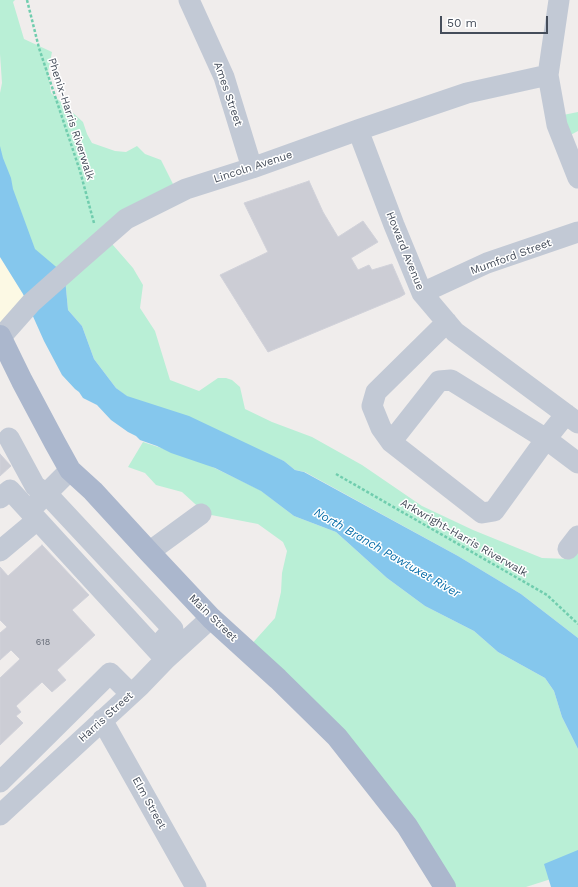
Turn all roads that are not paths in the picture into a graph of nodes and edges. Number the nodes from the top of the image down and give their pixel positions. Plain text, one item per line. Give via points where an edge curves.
1 (188, 0) edge
2 (559, 0) edge
3 (548, 75) junction
4 (358, 130) junction
5 (252, 168) junction
6 (578, 178) edge
7 (578, 232) edge
8 (422, 293) junction
9 (447, 322) junction
10 (3, 333) edge
11 (572, 418) edge
12 (9, 438) dead end
13 (546, 440) junction
14 (391, 442) junction
15 (578, 464) edge
16 (70, 470) junction
17 (47, 494) junction
18 (0, 498) edge
19 (201, 514) dead end
20 (33, 515) junction
21 (0, 551) edge
22 (149, 552) junction
23 (211, 618) junction
24 (161, 654) junction
25 (131, 694) junction
26 (102, 720) junction
27 (0, 782) edge
28 (3, 806) edge
29 (196, 887) edge
30 (445, 887) edge

1 - 5 street, Ames Street via 224,77
2 - 3 street
3 - 4 street, Lincoln Avenue via 467,93
3 - 6 street via 557,125
4 - 5 street, Lincoln Avenue
4 - 8 street, Howard Avenue
5 - 10 street, Lincoln Avenue via 186,188 126,219 31,303
7 - 8 street, Mumford Street via 487,263
8 - 9 street, Howard Avenue
9 - 11 street, Howard Avenue via 455,332
9 - 14 street via 376,392 372,406 381,428
10 - 16 main road, Main Street via 26,388
11 - 13 street
12 - 17 street via 35,486
13 - 14 street via 451,380 439,381
13 - 14 street via 494,511 482,513
13 - 15 street
16 - 17 street
16 - 22 main road, Main Street
17 - 20 street
17 - 24 street via 173,629
18 - 20 street via 10,490
19 - 22 street
20 - 21 street
20 - 24 street
22 - 23 main road, Main Street
23 - 24 street, Harris Street
23 - 30 main road, Main Street via 278,679 336,737 407,826
24 - 25 street, Harris Street via 140,686
25 - 26 street, Harris Street
25 - 27 street via 110,673
26 - 28 street, Harris Street
26 - 29 street, Elm Street

